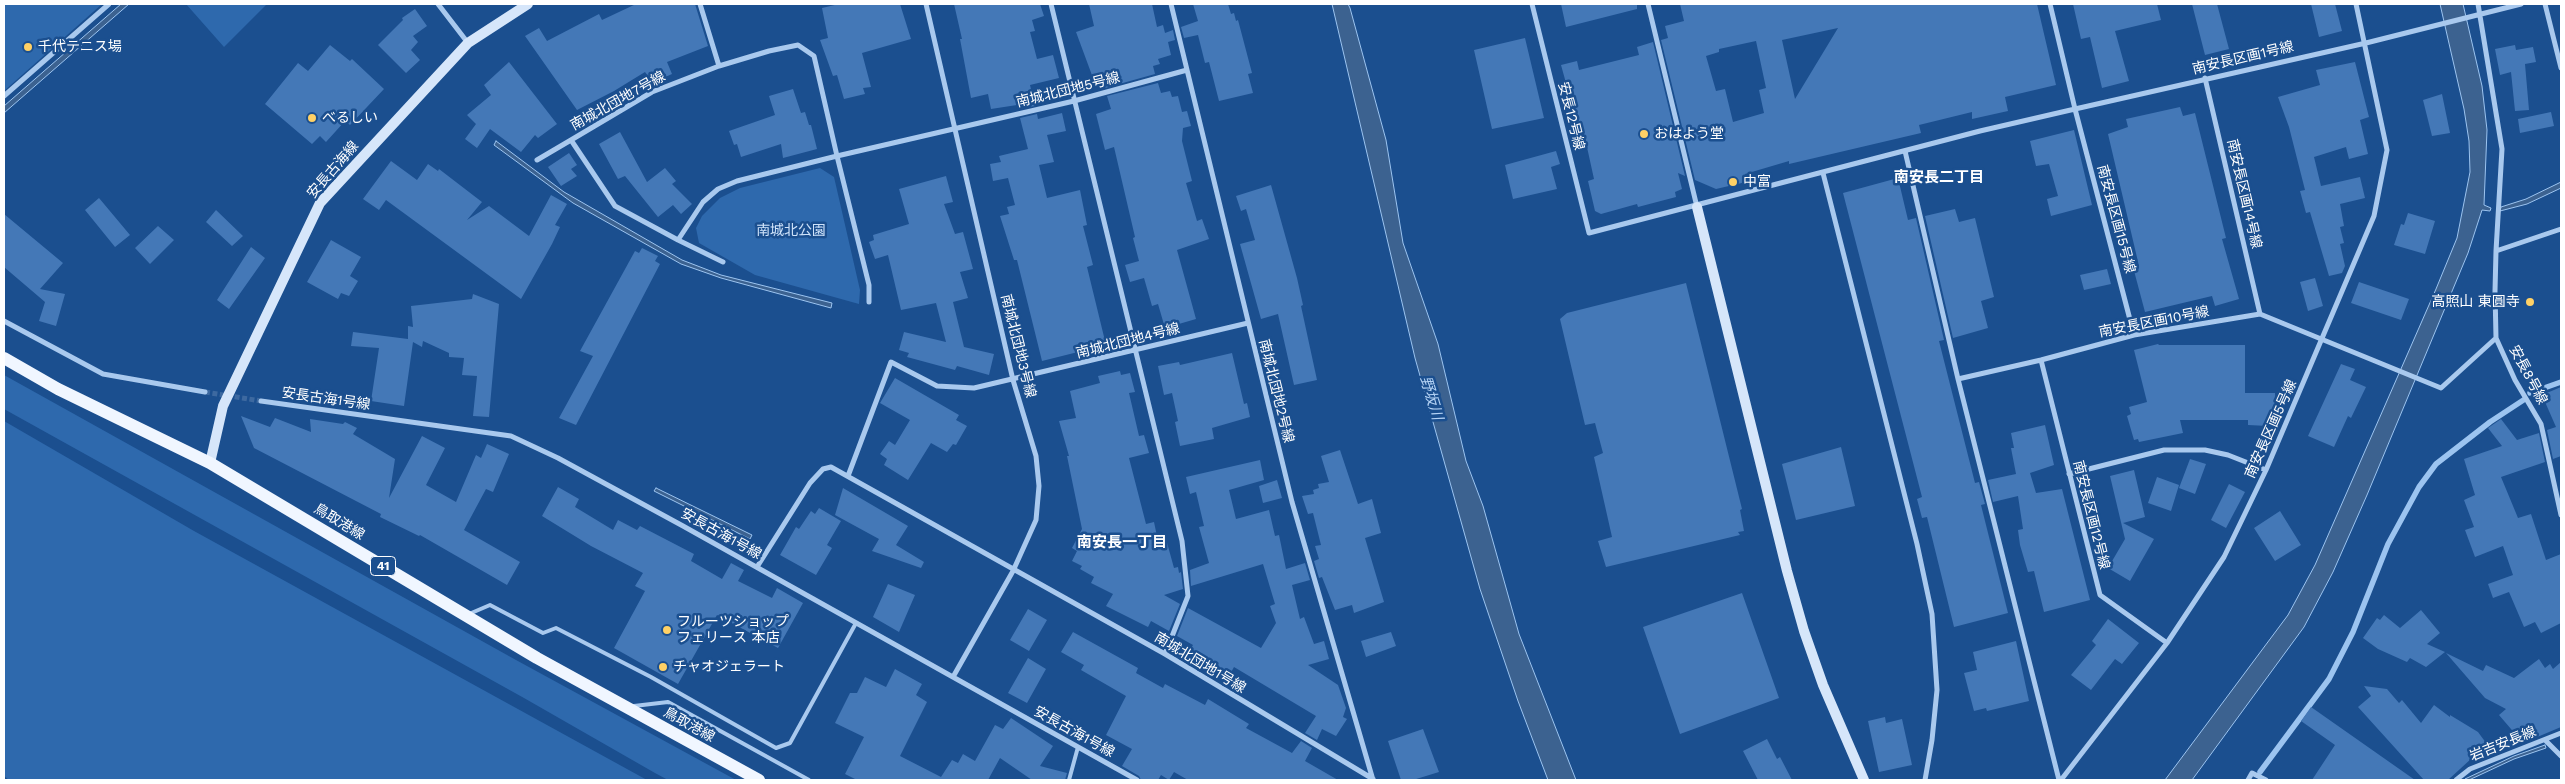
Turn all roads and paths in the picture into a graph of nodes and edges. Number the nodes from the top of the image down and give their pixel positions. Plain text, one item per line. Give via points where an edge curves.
1 (109, 4) edge
2 (438, 4) edge
3 (528, 4) edge
4 (700, 4) edge
5 (926, 4) edge
6 (1051, 4) edge
7 (1171, 4) edge
8 (1532, 4) edge
9 (1648, 4) edge
10 (2050, 4) edge
11 (2356, 4) edge
12 (2478, 4) edge
13 (2521, 4) edge
14 (2545, 4) edge
15 (2481, 14) junction
16 (468, 42) junction
17 (2366, 43) junction
18 (719, 66) junction
19 (2561, 68) edge
20 (1187, 70) junction
21 (2205, 78) junction
22 (4, 96) edge
23 (1074, 101) junction
24 (2075, 109) junction
25 (955, 130) junction
26 (570, 140) junction
27 (1905, 151) junction
28 (837, 156) junction
29 (537, 160) dead end
30 (1823, 173) junction
31 (1697, 207) junction
32 (2561, 228) edge
33 (1589, 234) joint
34 (678, 240) junction
35 (2496, 251) junction
36 (723, 262) dead end
37 (869, 302) dead end
38 (2260, 314) junction
39 (4, 321) edge
40 (1248, 323) junction
41 (2134, 335) junction
42 (2323, 338) junction
43 (2496, 338) junction
44 (1136, 351) junction
45 (4, 358) edge
46 (2041, 360) junction
47 (1958, 379) junction
48 (1014, 380) junction
49 (205, 392) tunnel mouth
50 (261, 401) tunnel mouth
51 (210, 463) junction
52 (2266, 470) junction
53 (2069, 474) junction
54 (848, 476) junction
55 (2561, 515) edge
56 (757, 567) junction
57 (1013, 571) junction
58 (466, 616) junction
59 (856, 623) junction
60 (2168, 643) junction
61 (1165, 654) junction
62 (953, 677) junction
63 (627, 707) junction
64 (2561, 733) edge
65 (2545, 740) junction
66 (1078, 747) junction
67 (2561, 756) edge
68 (759, 780) edge
69 (809, 780) edge
70 (1070, 780) edge
71 (1137, 780) edge
72 (1373, 780) edge
73 (1864, 780) edge
74 (1925, 780) edge
75 (2060, 780) edge
76 (2248, 780) edge
77 (2266, 780) edge
78 (2456, 780) edge

1 - 22 street
2 - 16 street
3 - 16 street, 安長古海線
4 - 18 street
5 - 25 street, 南城北団地3号線
6 - 23 street
7 - 20 street, 南城北団地2号線
8 - 33 street, 安長12号線
9 - 31 street
10 - 24 street
11 - 17 street, 南安長区画5号線
12 - 15 street, 安長8号線
13 - 15 street, 南安長区画1号線
14 - 19 street
15 - 17 street, 南安長区画1号線
15 - 35 street, 安長8号線 via 2502,149
16 - 51 street, 安長古海線 via 320,203 223,406
17 - 21 street, 南安長区画1号線
17 - 42 street, 南安長区画5号線 via 2387,150 2374,216
18 - 26 street, 南城北団地7号線 via 652,92
18 - 28 street, 南城北団地7号線 via 798,45 814,56
20 - 23 street, 南城北団地5号線
20 - 40 street, 南城北団地2号線
21 - 24 street, 南安長区画1号線
21 - 38 street, 南安長区画14号線
23 - 25 street, 南城北団地5号線
23 - 44 street
24 - 27 street, 南安長区画1号線
24 - 41 street, 南安長区画15号線
25 - 28 street
25 - 48 street, 南城北団地3号線
26 - 29 street
26 - 34 street, 南城北団地7号線 via 615,206
27 - 30 street, 南安長区画1号線
27 - 47 street, 南安長区画5号線
28 - 34 street via 737,181 718,190 703,202
28 - 37 street, 南城北団地7号線 via 869,285
30 - 31 street, 南安長区画1号線
30 - 74 street via 1932,614 1937,690
31 - 33 street, 南安長区画1号線
31 - 73 street via 1804,631 1823,685
32 - 35 street
34 - 36 street, 南城北団地7号線
35 - 43 street, 安長8号線
38 - 41 street, 南安長区画10号線
38 - 42 street
39 - 49 street via 103,374
40 - 44 street, 南城北団地4号線
40 - 72 street, 南城北団地2号線 via 1292,502
41 - 46 street, 南安長区画10号線
42 - 43 street via 2441,388
42 - 52 street, 南安長区画5号線
43 - 55 street, 安長8号線 via 2515,380 2541,424
44 - 48 street, 南城北団地4号線
44 - 61 street via 1182,541 1186,574 1188,596
45 - 51 main road, 鳥取港線 / 41 via 58,389
46 - 47 street, 南安長区画10号線
46 - 53 street, 南安長区画12号線
47 - 75 street, 南安長区画5号線
48 - 54 street, 南城北団地4号線 via 974,388 950,388 937,386 891,362
48 - 57 street, 南城北団地3号線 via 1036,456 1039,486 1036,520
50 - 56 street, 安長古海1号線 via 510,436 558,458
51 - 58 main road, 鳥取港線 / 41
52 - 53 street via 2205,450 2164,450
52 - 60 street, 南安長区画5号線 via 2224,557
53 - 60 street, 南安長区画12号線 via 2100,595
54 - 56 street, 南城北団地1号線 via 831,467 817,474
54 - 57 street, 南城北団地1号線
56 - 59 street, 安長古海1号線
57 - 61 street, 南城北団地1号線
57 - 62 street, 南城北団地3号線
58 - 59 lane via 490,605 543,633 556,628 776,748 790,743
58 - 63 main road, 鳥取港線 / 41
59 - 62 street, 安長古海1号線
60 - 75 street, 南安長区画5号線
61 - 72 street, 南城北団地1号線
62 - 66 street, 安長古海1号線
63 - 68 main road, 鳥取港線 / 41
63 - 69 lane via 668,702
64 - 65 street, 岩吉安長線
65 - 67 street
65 - 78 street, 岩吉安長線 via 2470,769
66 - 70 lane
66 - 71 street, 安長古海1号線
76 - 77 street via 2252,774

